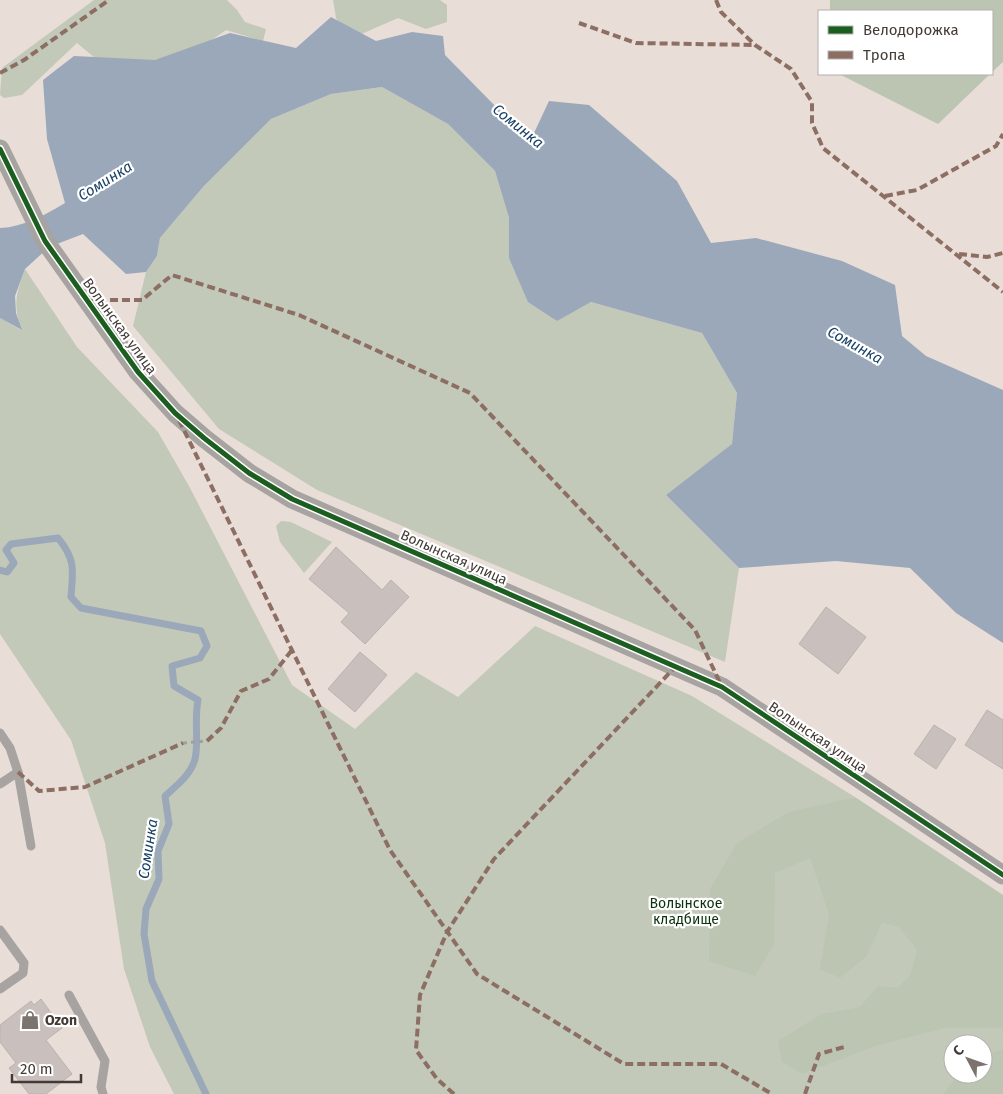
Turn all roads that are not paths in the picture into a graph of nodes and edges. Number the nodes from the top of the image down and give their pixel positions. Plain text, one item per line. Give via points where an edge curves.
1 (0, 149) edge
2 (0, 733) edge
3 (18, 772) junction
4 (0, 784) edge
5 (31, 846) dead end
6 (1003, 875) edge
7 (0, 930) edge
8 (0, 989) edge
9 (69, 995) dead end
10 (103, 1094) edge

1 - 6 street, Волынская улица via 45,241 138,372 175,413 226,456 292,499 722,687
2 - 3 lane via 10,748
3 - 4 lane
3 - 5 lane
7 - 8 lane via 24,963 23,972
9 - 10 lane via 105,1060

